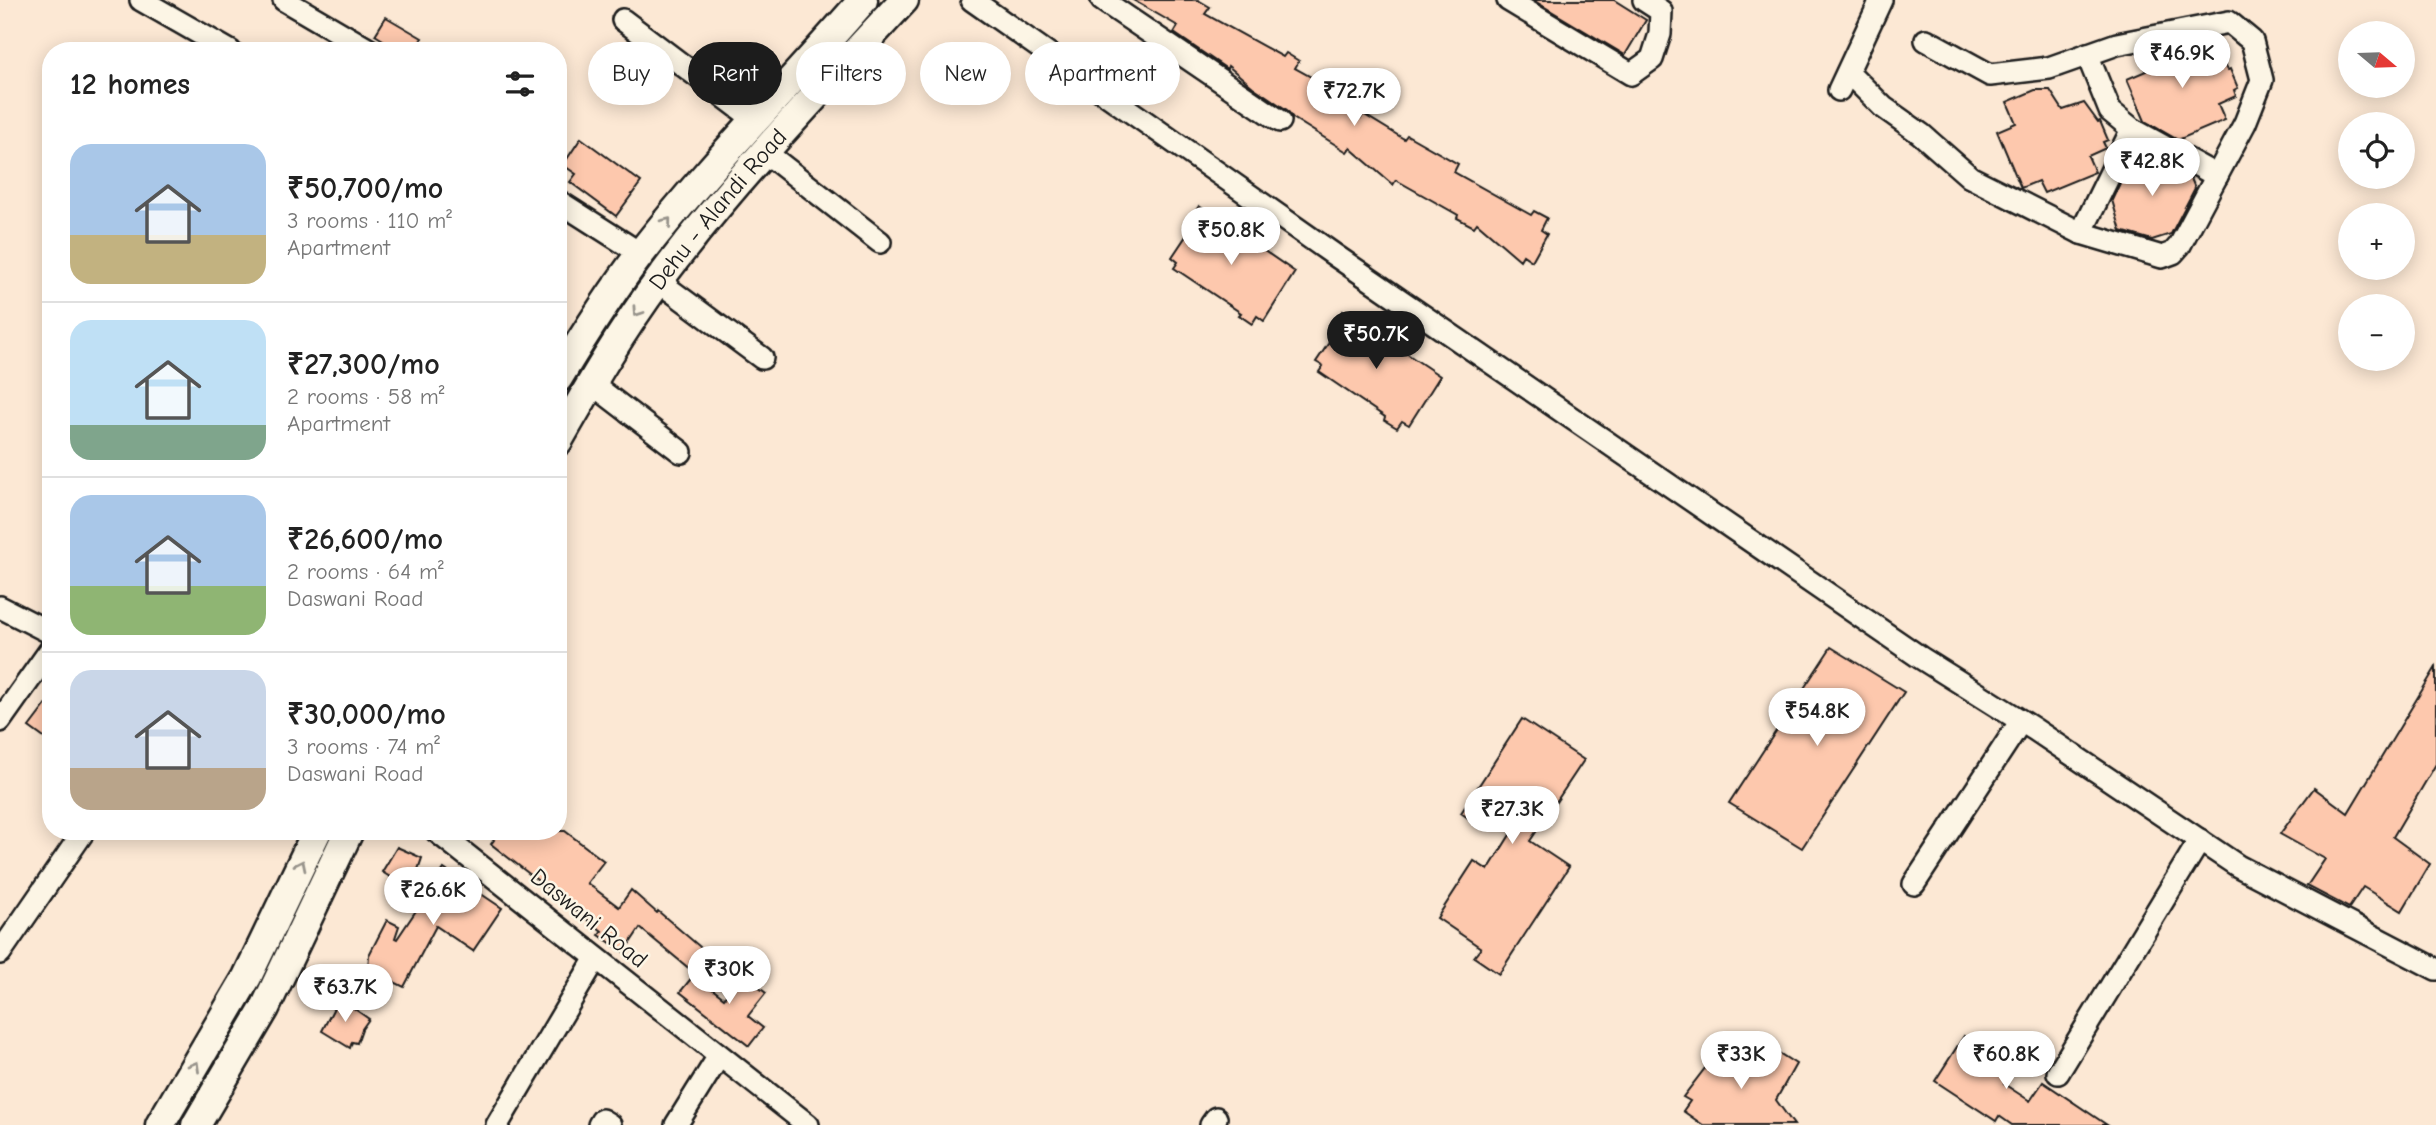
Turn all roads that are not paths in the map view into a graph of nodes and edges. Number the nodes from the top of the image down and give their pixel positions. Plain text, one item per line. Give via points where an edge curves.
1 (141, 0) edge
2 (284, 0) edge
3 (863, 0) edge
4 (904, 0) edge
5 (972, 0) edge
6 (1101, 0) edge
7 (1508, 0) edge
8 (1644, 0) edge
9 (1881, 0) edge
10 (623, 20) dead end
11 (1926, 40) dead end
12 (214, 42) edge
13 (356, 42) edge
14 (2087, 54) junction
15 (755, 120) junction
16 (1280, 121) dead end
17 (2133, 129) junction
18 (765, 152) junction
19 (2217, 176) junction
20 (567, 207) edge
21 (2081, 233) junction
22 (880, 242) dead end
23 (641, 254) junction
24 (658, 281) junction
25 (762, 358) dead end
26 (567, 363) edge
27 (591, 383) junction
28 (567, 425) edge
29 (681, 452) dead end
30 (0, 607) edge
31 (42, 628) edge
32 (42, 662) edge
33 (0, 721) edge
34 (2021, 721) junction
35 (78, 840) edge
36 (313, 840) edge
37 (345, 840) edge
38 (447, 840) edge
39 (2200, 840) junction
40 (1914, 884) dead end
41 (0, 953) edge
42 (596, 958) junction
43 (2436, 969) edge
44 (719, 1056) junction
45 (2058, 1073) dead end
46 (160, 1125) edge
47 (196, 1125) edge
48 (497, 1125) edge
49 (599, 1125) edge
50 (610, 1125) edge
51 (676, 1125) edge
52 (808, 1125) edge

1 - 12 street
2 - 13 street
3 - 15 main road, Dehu - Alandi Road
4 - 18 main road, Dehu - Alandi Road
5 - 34 street via 1347,264 1910,650
6 - 16 street
7 - 8 street via 1631,74 1652,59 1660,34 1661,11
9 - 21 street via 1844,81 1921,134 1970,177
10 - 15 street
11 - 14 street via 1990,75 2049,68
14 - 17 street via 2110,111
14 - 19 street via 2229,22 2252,41 2263,80
23 -> 15 main road, Dehu - Alandi Road
17 - 19 street
17 - 21 street
18 - 22 street
18 - 24 main road, Dehu - Alandi Road
19 - 21 street via 2173,253 2162,257
20 - 23 street
23 - 26 main road, Dehu - Alandi Road
24 - 25 street
24 -> 27 main road, Dehu - Alandi Road
27 - 28 main road, Dehu - Alandi Road
27 - 29 street
30 - 31 street
32 - 33 street
34 - 39 street
34 - 40 street
35 - 41 street
46 -> 36 main road via 247,978
37 - 47 main road via 265,1008
38 - 42 street, Daswani Road
39 - 43 street via 2238,866
39 - 45 street
42 - 44 street, Daswani Road
42 - 48 street
44 - 51 street
44 - 52 street, Daswani Road
49 - 50 street via 602,1120

